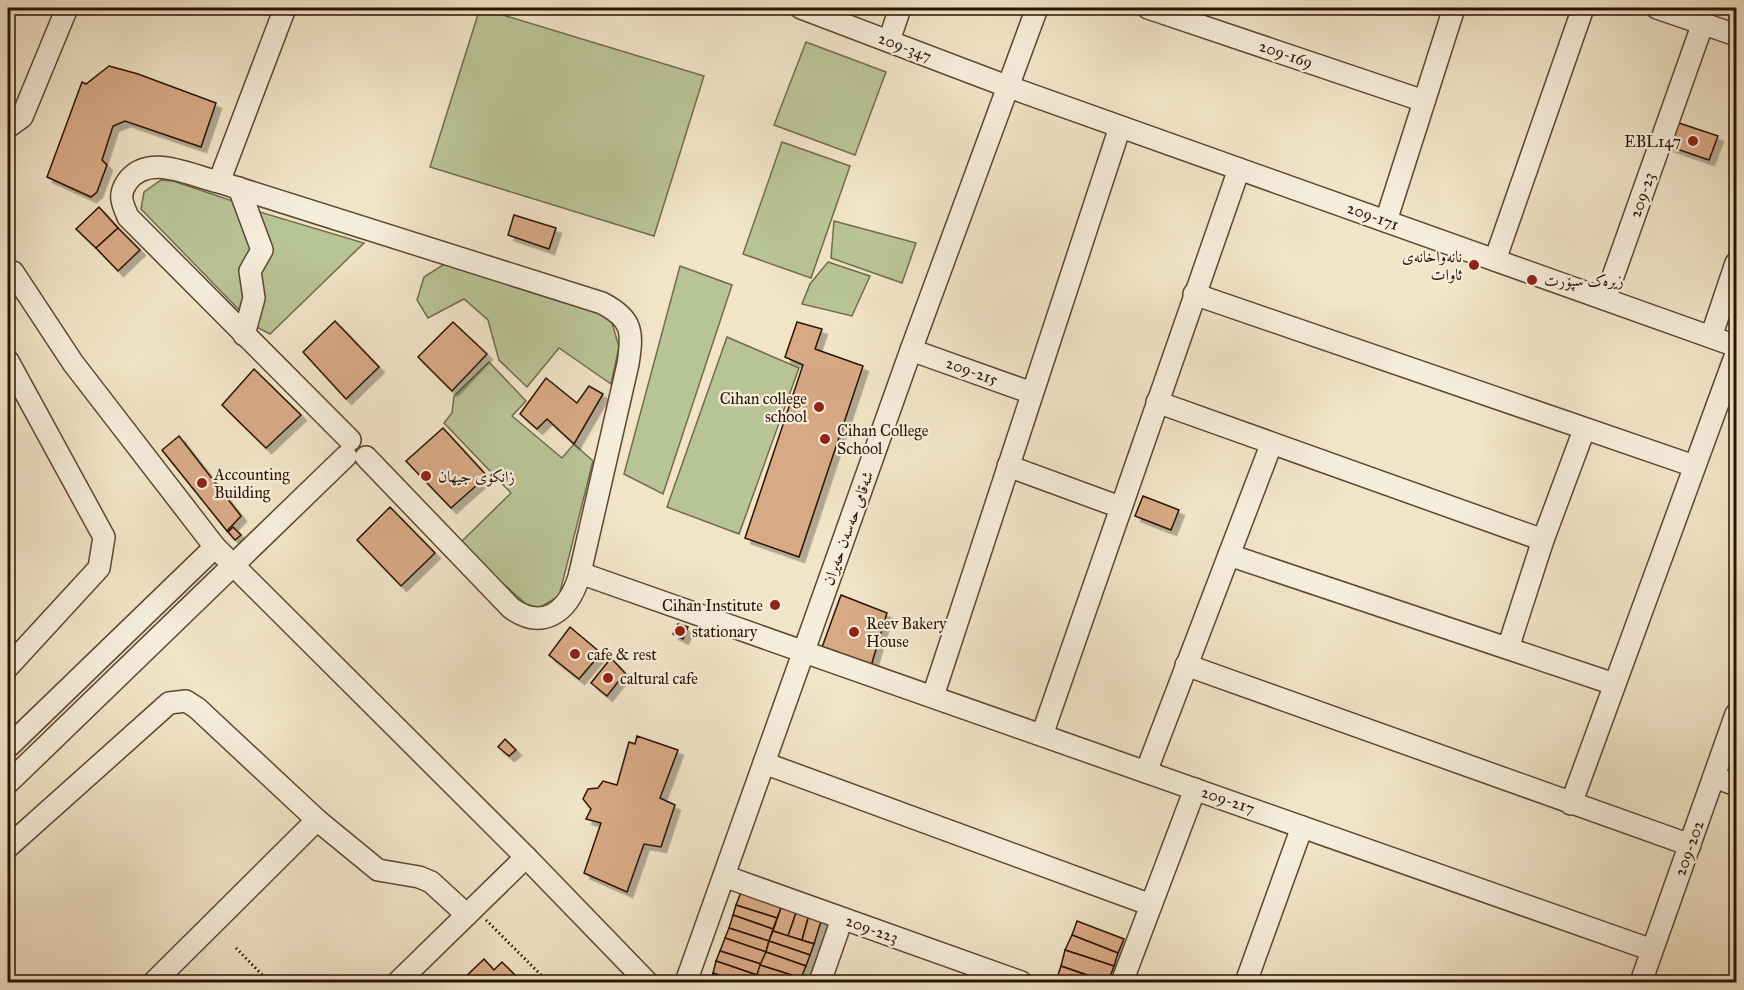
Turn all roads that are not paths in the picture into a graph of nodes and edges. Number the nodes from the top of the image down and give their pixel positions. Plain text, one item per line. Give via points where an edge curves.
1 (67, 8) edge
2 (285, 8) edge
3 (801, 8) edge
4 (900, 8) edge
5 (1037, 8) edge
6 (1148, 8) edge
7 (1454, 8) edge
8 (1583, 8) edge
9 (1657, 8) edge
10 (1702, 23) junction
11 (1737, 35) edge
12 (889, 41) junction
13 (1009, 87) junction
14 (1424, 100) junction
15 (8, 127) edge
16 (1120, 127) junction
17 (1239, 169) junction
18 (229, 185) junction
19 (1386, 221) junction
20 (1495, 260) junction
21 (1737, 263) edge
22 (13, 272) dead end
23 (1194, 294) junction
24 (1605, 299) junction
25 (244, 335) junction
26 (1711, 337) junction
27 (1737, 346) edge
28 (911, 350) junction
29 (1737, 354) edge
30 (8, 361) edge
31 (1032, 393) junction
32 (1157, 402) junction
33 (1584, 430) junction
34 (1270, 445) junction
35 (354, 451) junction
36 (1008, 466) junction
37 (1694, 466) junction
38 (1120, 507) junction
39 (1543, 540) junction
40 (215, 547) junction
41 (1228, 555) junction
42 (232, 564) junction
43 (579, 573) junction
44 (1508, 648) junction
45 (804, 651) junction
46 (1186, 666) junction
47 (8, 667) edge
48 (1614, 684) junction
49 (933, 696) junction
50 (1737, 714) edge
51 (1042, 735) junction
52 (8, 747) edge
53 (764, 763) junction
54 (1146, 772) junction
55 (1714, 777) junction
56 (8, 783) edge
57 (1737, 785) edge
58 (1195, 789) junction
59 (1571, 804) junction
60 (317, 820) junction
61 (1302, 827) junction
62 (1690, 845) junction
63 (8, 847) edge
64 (526, 857) junction
65 (724, 876) junction
66 (1151, 905) junction
67 (470, 912) junction
68 (842, 918) junction
69 (1652, 950) junction
70 (1007, 980) edge
71 (154, 982) edge
72 (398, 982) edge
73 (647, 982) edge
74 (686, 982) edge
75 (820, 982) edge
76 (1122, 982) edge
77 (1246, 982) edge
78 (1641, 982) edge

1 - 15 street via 22,117
2 - 18 street
3 - 12 street, 209-347
4 - 12 street
5 - 13 street, شەقامی حەسەن حەیران
6 - 14 street, 209-169
7 - 14 street
8 - 20 street
9 - 10 street
10 - 11 street
10 - 24 street, 209-23
12 - 13 street, 209-347
13 - 16 street, 209-171
13 - 28 street, شەقامی حەسەن حەیران
14 - 19 street
16 - 17 street, 209-171
16 - 31 street
17 - 19 street, 209-171
17 - 23 street
18 - 25 street via 262,250 250,271 254,298
18 - 25 street via 151,167 129,179 121,201 128,217 145,236
18 - 43 street via 602,303 624,317 632,334 631,347
19 - 20 street, 209-171
20 - 24 street, 209-171
21 - 26 street
22 - 40 street via 73,363
23 - 32 street
23 - 33 street
24 - 26 street, 209-171
25 - 35 street
26 - 27 street, 209-171
28 - 31 street, 209-215
28 - 45 street, شەقامی حەسەن حەیران
29 - 37 street
30 - 47 street via 104,537 99,568
31 - 36 street
32 - 34 street
32 - 38 street
33 - 37 street
33 - 39 street
34 - 39 street
34 - 41 street
35 - 42 street
35 - 43 street via 524,618 537,619 558,612 573,592
36 - 38 street
36 - 49 street
37 - 48 street
38 - 51 street
39 - 44 street
40 - 42 street
40 - 52 street
41 - 44 street
41 - 46 street
42 - 56 street
42 - 64 street
43 - 45 street, 209-217
44 - 48 street
45 - 49 street, 209-217
45 - 53 street, شەقامی حەسەن حەیران
46 - 54 street
46 - 59 street
48 - 59 street
49 - 51 street, 209-217
50 - 55 street, 209-202
51 - 54 street, 209-217
53 - 65 street, شەقامی حەسەن حەیران
53 - 66 street
54 - 58 street, 209-217
55 - 57 street
55 - 62 street, 209-202
58 - 61 street, 209-217
58 - 66 street
59 - 62 street
60 - 63 street via 197,708 186,701 176,701
60 - 67 street via 378,870 432,882
60 - 71 street
61 - 69 street, 209-217
61 - 77 street
62 - 69 street, 209-202
64 - 67 street
64 - 73 street
65 - 68 street, 209-223
65 - 74 street, شەقامی حەسەن حەیران
66 - 76 street
67 - 72 street
68 - 70 street, 209-223
68 - 75 street
69 - 78 street, 209-202

